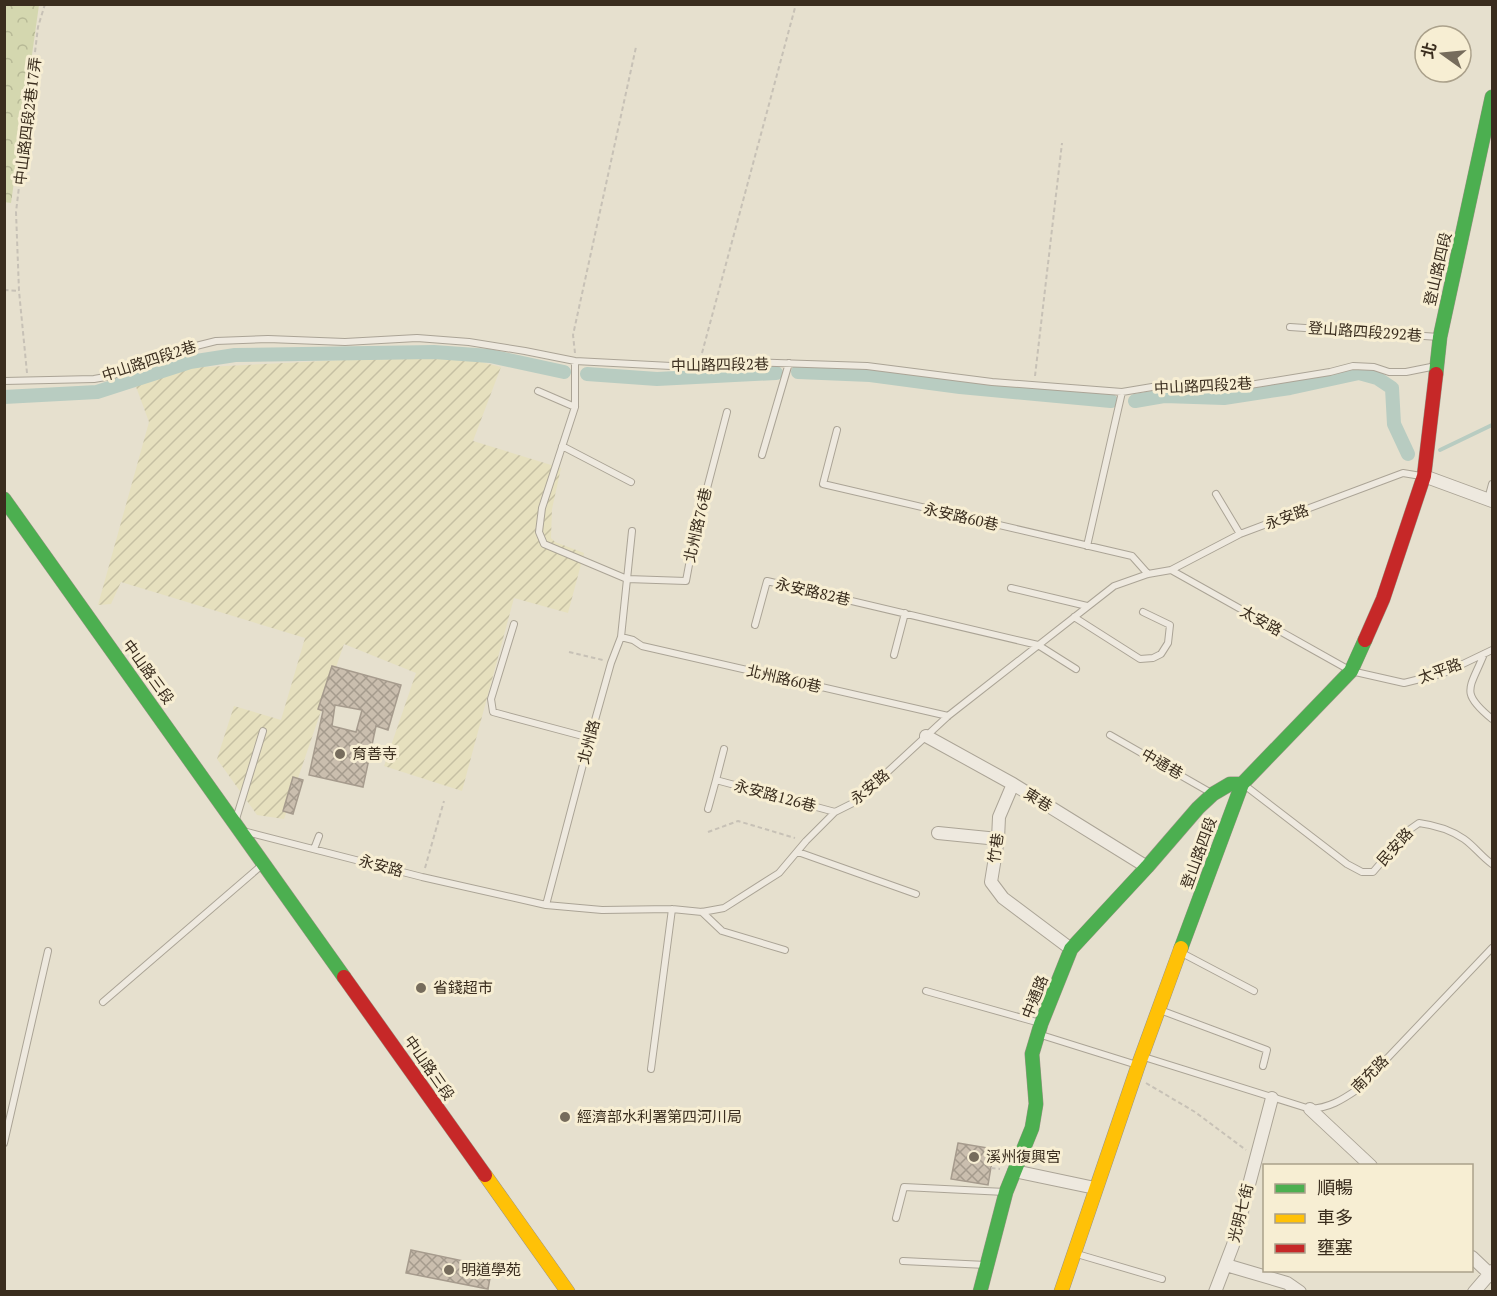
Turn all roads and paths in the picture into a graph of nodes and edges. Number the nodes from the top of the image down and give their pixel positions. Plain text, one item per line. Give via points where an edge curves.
1 (45, 4) edge
2 (796, 4) edge
3 (636, 47) dead end
4 (1492, 97) edge
5 (1062, 143) dead end
6 (4, 290) edge
7 (19, 291) junction
8 (1290, 327) dead end
9 (1440, 337) junction
10 (575, 361) junction
11 (789, 363) junction
12 (699, 364) junction
13 (1437, 366) junction
14 (4, 381) edge
15 (28, 381) junction
16 (1034, 385) junction
17 (538, 391) dead end
18 (1122, 392) junction
19 (575, 407) junction
20 (727, 412) dead end
21 (837, 430) dead end
22 (562, 446) junction
23 (762, 454) dead end
24 (1424, 476) junction
25 (631, 482) dead end
26 (1492, 484) edge
27 (1216, 494) dead end
28 (4, 499) edge
29 (1490, 500) edge
30 (632, 531) dead end
31 (1240, 534) junction
32 (1087, 546) junction
33 (1171, 570) junction
34 (1148, 574) junction
35 (627, 579) junction
36 (1011, 588) dead end
37 (1087, 606) junction
38 (1143, 612) dead end
39 (905, 613) junction
40 (1074, 617) junction
41 (514, 624) dead end
42 (755, 625) dead end
43 (621, 637) junction
44 (1038, 645) junction
45 (1492, 650) edge
46 (568, 652) dead end
47 (1484, 654) junction
48 (894, 655) dead end
49 (611, 663) junction
50 (1076, 669) dead end
51 (1351, 671) junction
52 (948, 716) junction
53 (1492, 718) edge
54 (262, 731) dead end
55 (1110, 735) dead end
56 (926, 736) junction
57 (590, 738) junction
58 (724, 749) dead end
59 (716, 780) junction
60 (1013, 784) junction
61 (1242, 784) junction
62 (1213, 794) junction
63 (444, 801) dead end
64 (708, 808) dead end
65 (835, 812) junction
66 (238, 827) junction
67 (708, 832) dead end
68 (938, 833) dead end
69 (319, 836) dead end
70 (998, 839) junction
71 (806, 841) junction
72 (314, 849) junction
73 (798, 852) junction
74 (264, 864) junction
75 (1492, 864) edge
76 (1147, 867) junction
77 (422, 877) junction
78 (916, 894) dead end
79 (546, 905) junction
80 (672, 909) junction
81 (702, 912) junction
82 (1492, 948) edge
83 (1071, 949) junction
84 (785, 950) dead end
85 (48, 951) dead end
86 (1180, 952) junction
87 (926, 991) dead end
88 (1254, 991) dead end
89 (103, 1002) dead end
90 (1159, 1009) junction
91 (1039, 1029) junction
92 (1138, 1066) junction
93 (1263, 1066) dead end
94 (651, 1069) dead end
95 (1272, 1098) junction
96 (1310, 1109) junction
97 (4, 1143) edge
98 (1256, 1157) junction
99 (1369, 1164) edge
100 (991, 1168) dead end
101 (1008, 1170) junction
102 (1095, 1188) junction
103 (1006, 1192) junction
104 (896, 1218) dead end
105 (1074, 1254) junction
106 (1473, 1258) edge
107 (903, 1261) dead end
108 (986, 1265) junction
109 (1226, 1266) junction
110 (1492, 1274) edge
111 (1162, 1280) dead end
112 (568, 1292) edge
113 (980, 1292) edge
114 (1061, 1292) edge
115 (1215, 1292) edge
116 (1300, 1292) edge
117 (1474, 1292) edge

1 - 7 path, 中山路四段2巷17弄 via 38,27 16,212
2 - 12 path
3 - 10 path via 573,335
4 - 9 street, 登山路四段
5 - 16 path
6 - 7 path
7 - 15 path, 中山路四段2巷17弄
8 - 9 lane, 登山路四段292巷
9 - 13 street, 登山路四段
10 - 12 lane, 中山路四段2巷
10 - 15 lane, 中山路四段2巷 via 427,339 268,339 216,341 94,379
10 - 19 lane
11 - 12 lane, 中山路四段2巷
11 - 16 lane, 中山路四段2巷 via 867,366
11 - 23 lane
13 - 18 lane, 中山路四段2巷 via 1389,372 1353,366 1231,388 1164,386
13 - 24 street, 登山路四段
14 - 15 lane, 中山路四段2巷
16 - 18 lane, 中山路四段2巷
17 - 19 lane
18 - 32 lane
19 - 22 lane
20 - 35 lane, 北州路76巷 via 686,581
21 - 32 lane, 永安路60巷 via 822,484
22 - 25 lane
22 - 35 lane via 538,532 544,544
24 - 29 street
24 - 31 lane, 永安路 via 1403,473
24 - 51 street, 登山路四段 via 1383,599
26 - 29 lane
27 - 31 lane
28 - 66 street, 中山路三段
30 - 35 lane, 北州路
31 - 33 lane, 永安路
32 - 34 lane, 永安路60巷 via 1132,556
33 - 34 lane, 永安路
33 - 51 lane, 太安路
34 - 37 lane, 永安路 via 1114,586
35 - 43 lane, 北州路
36 - 37 lane
37 - 40 lane, 永安路
38 - 40 lane via 1170,626 1168,643 1153,658 1140,659
39 - 42 lane, 永安路82巷 via 767,581
39 - 44 lane, 永安路82巷
39 - 48 lane
40 - 44 lane, 永安路
41 - 57 lane via 491,699 493,712
43 - 49 lane, 北州路
43 - 52 lane, 北州路60巷 via 642,646
44 - 50 lane, 永安路82巷
44 - 52 lane, 永安路
45 - 47 lane, 太平路
46 - 49 path
47 - 51 lane, 太平路 via 1444,673 1404,683
47 - 53 lane via 1470,698
49 - 57 lane, 北州路
51 - 61 street, 登山路四段
52 - 56 lane, 永安路
54 - 66 lane
55 - 62 lane, 中通巷
56 - 60 street, 東巷
56 - 65 lane, 永安路 via 855,802
57 - 79 lane, 北州路
58 - 59 lane, 永安路126巷
59 - 64 lane, 永安路126巷
59 - 65 lane, 永安路126巷
60 - 70 street, 竹巷 via 999,818
60 - 76 street, 東巷
61 - 62 street, 中通路 via 1230,784
61 - 75 lane, 民安路 via 1362,872 1373,872 1419,823 1435,825 1463,839
61 - 86 street, 登山路四段
62 - 76 street, 中通路
63 - 77 path
65 - 71 lane, 永安路
66 - 72 lane, 永安路
66 - 74 street, 中山路三段
67 - 71 path via 738,821
68 - 70 street
69 - 72 lane
70 - 83 street, 竹巷 via 991,882 1003,898
71 - 73 lane, 永安路
72 - 77 lane, 永安路
73 - 78 lane
73 - 81 lane, 永安路 via 779,873 753,892 724,908
74 - 89 lane
74 - 112 street, 中山路三段
76 - 83 street, 中通路
77 - 79 lane, 永安路
79 - 80 lane, 永安路 via 603,910
80 - 81 lane, 永安路
80 - 94 lane
81 - 84 lane via 722,931
82 - 96 lane, 南充路 via 1358,1089 1339,1102
83 - 91 street, 中通路
85 - 97 lane
86 - 88 lane
86 - 90 street, 登山路四段
87 - 91 lane, 南充路
90 - 92 street, 登山路四段
90 - 93 lane via 1267,1050
91 - 92 lane, 南充路
91 - 101 street, 中通路 via 1032,1054 1036,1104 1032,1128
92 - 95 lane, 南充路
92 - 98 path
92 - 102 street, 登山路四段
95 - 96 lane, 南充路
95 - 98 street, 光明七街
96 - 99 street
98 - 109 street, 光明七街
100 - 101 path
101 - 102 street
101 - 103 street, 中通路
102 - 105 street, 登山路四段
103 - 104 lane via 904,1187
103 - 108 street, 中通路
105 - 111 lane
105 - 114 street, 登山路四段
106 - 110 street
107 - 108 lane
108 - 113 street, 中通路
109 - 115 street, 光明七街
109 - 116 street via 1287,1282
110 - 117 street

